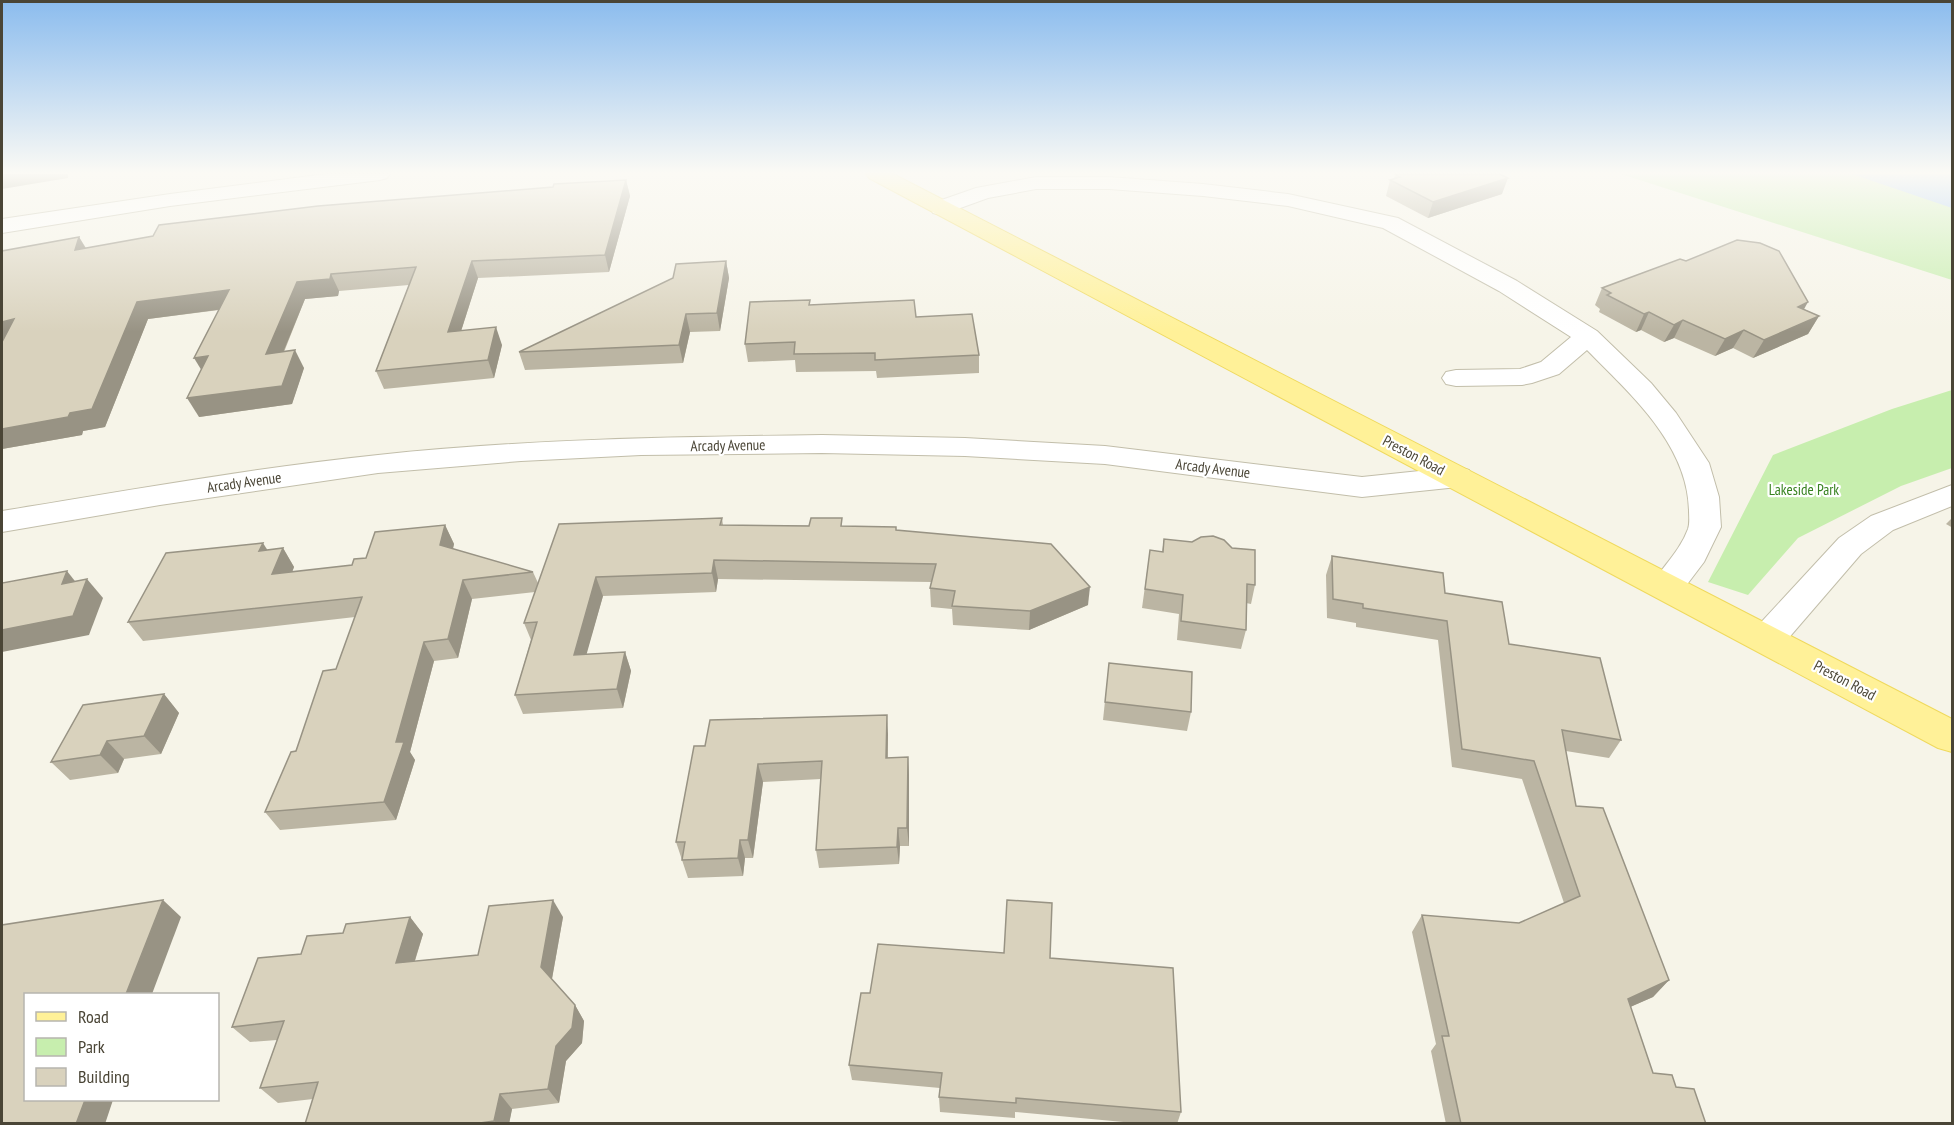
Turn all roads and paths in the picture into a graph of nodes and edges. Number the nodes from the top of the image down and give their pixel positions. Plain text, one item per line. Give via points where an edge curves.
1 (977, 226) edge
2 (1397, 226) edge
3 (1588, 336) junction
4 (1456, 378) dead end
5 (1458, 477) junction
6 (1953, 495) edge
7 (2, 522) edge
8 (1667, 587) junction
9 (1767, 639) junction
10 (1953, 737) edge

1 - 5 main road, Preston Road
2 - 3 street via 1508,286
3 - 4 street via 1550,368 1522,377
3 - 8 street via 1641,389 1694,463 1704,497 1705,527 1692,554
5 - 7 street, Arcady Avenue via 1362,487 1093,454 822,444 641,446 378,464
5 - 8 main road, Preston Road
6 - 9 street via 1882,523 1850,546
8 - 9 main road, Preston Road
9 - 10 main road, Preston Road

